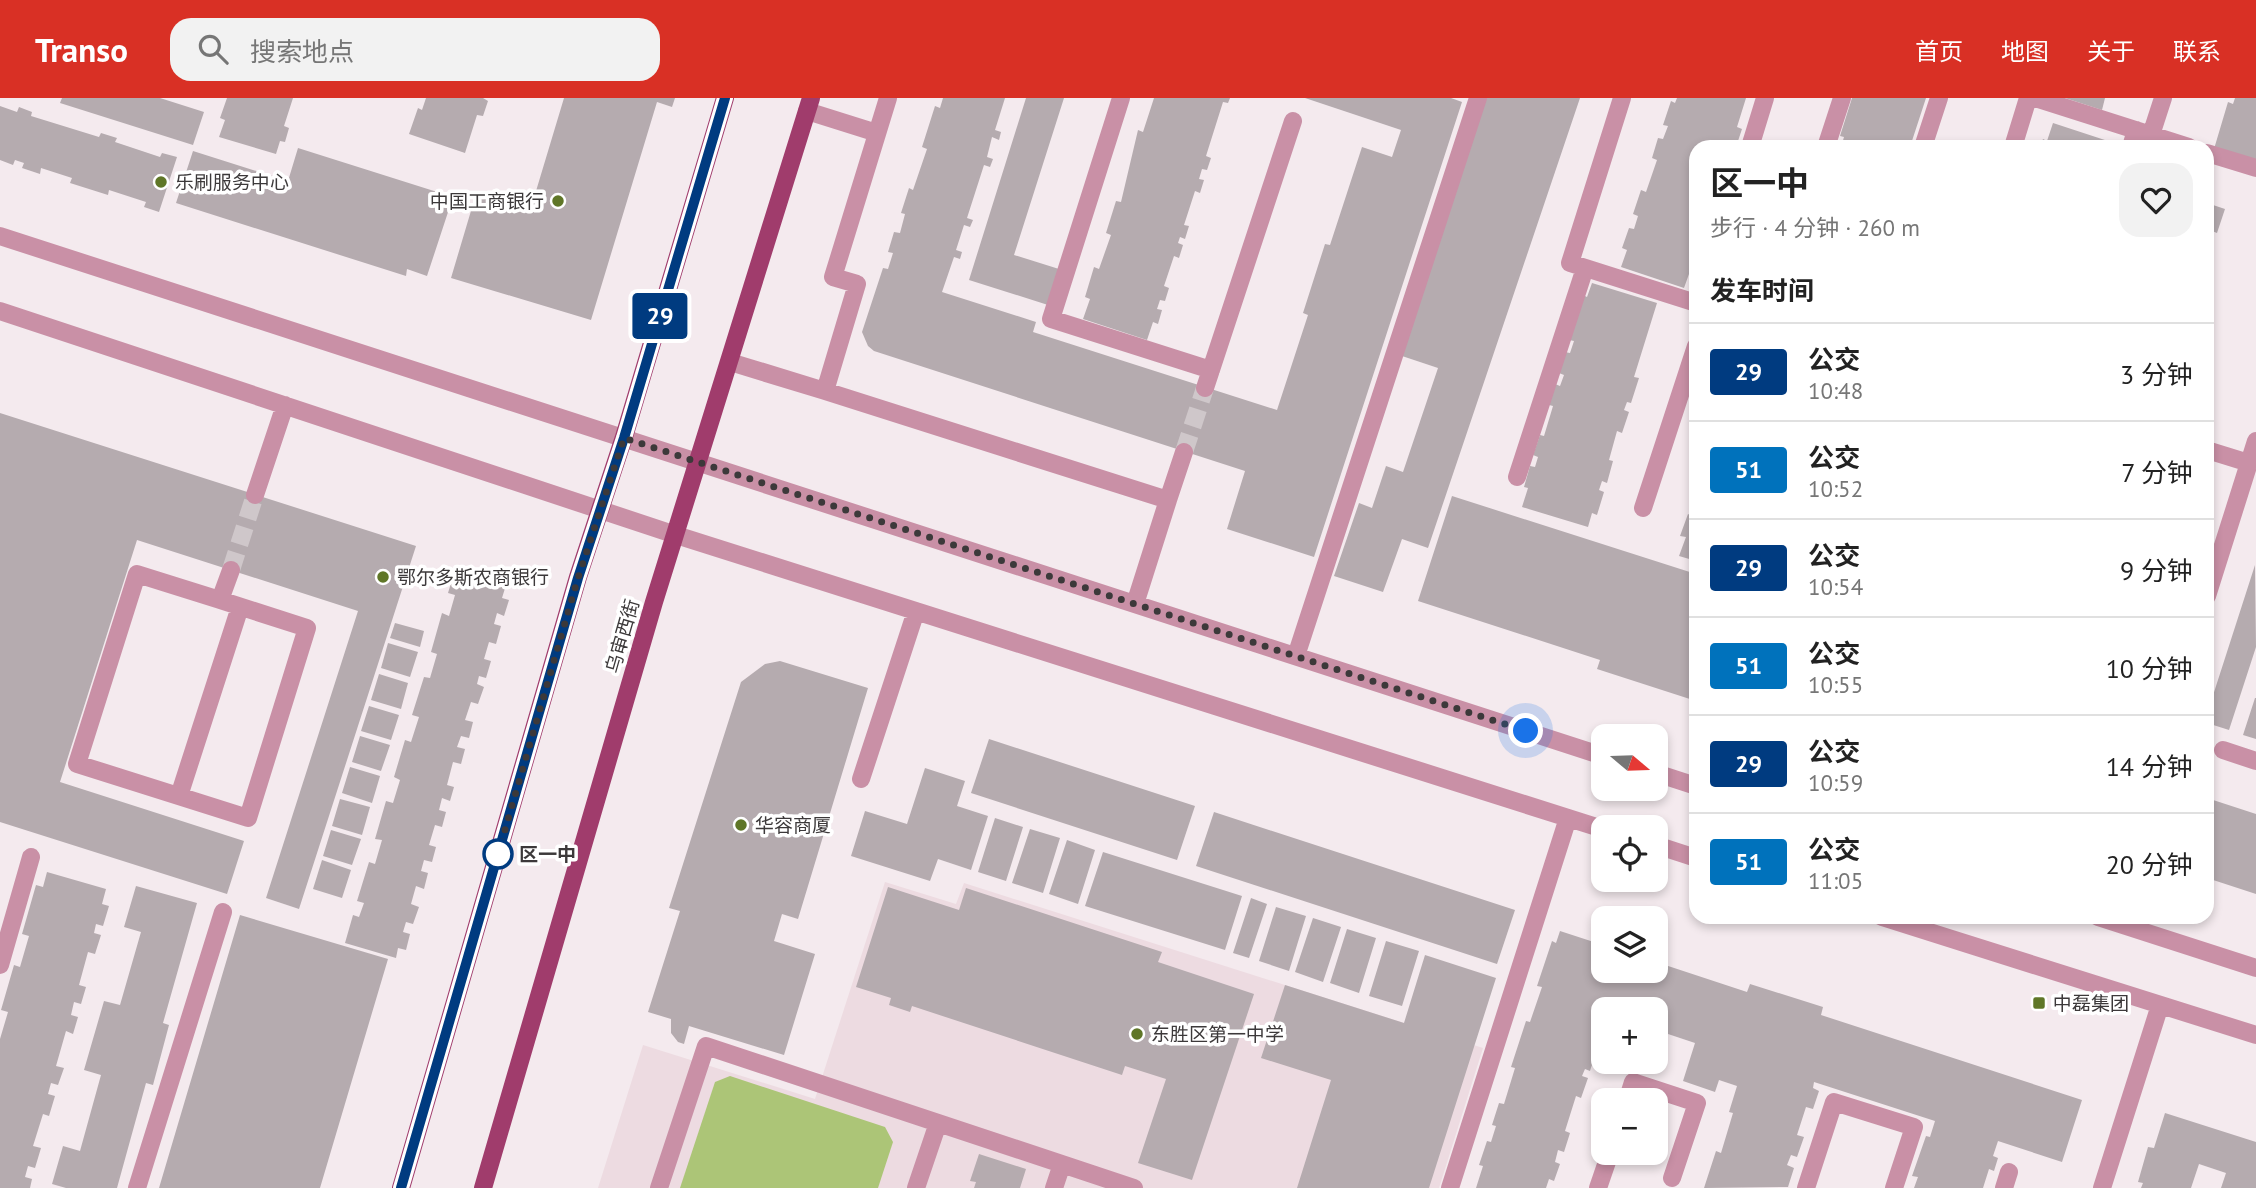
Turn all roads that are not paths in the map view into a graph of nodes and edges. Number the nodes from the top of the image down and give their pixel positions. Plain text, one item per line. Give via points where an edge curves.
1 (725, 98) edge
2 (888, 98) edge
3 (1121, 98) edge
4 (1478, 98) edge
5 (1622, 98) edge
6 (1765, 98) edge
7 (1842, 98) edge
8 (1939, 98) edge
9 (2028, 98) edge
10 (2035, 98) edge
11 (2163, 98) edge
12 (809, 105) edge
13 (1293, 121) dead end
14 (877, 133) junction
15 (2139, 137) edge
16 (1752, 140) edge
17 (1828, 140) edge
18 (1925, 140) edge
19 (2015, 140) edge
20 (2214, 155) edge
21 (2256, 168) edge
22 (0, 236) edge
23 (1585, 268) junction
24 (1689, 301) edge
25 (0, 311) edge
26 (730, 362) junction
27 (1689, 367) edge
28 (1211, 370) junction
29 (1205, 388) tunnel mouth
30 (825, 391) junction
31 (285, 405) junction
32 (624, 438) junction
33 (2256, 441) edge
34 (1184, 452) tunnel mouth
35 (2214, 452) edge
36 (699, 462) junction
37 (2249, 463) junction
38 (1517, 477) dead end
39 (255, 495) tunnel mouth
40 (1168, 500) junction
41 (1643, 508) dead end
42 (600, 510) junction
43 (676, 535) junction
44 (231, 570) tunnel mouth
45 (2214, 574) edge
46 (220, 600) junction
47 (1135, 604) junction
48 (240, 607) junction
49 (916, 611) junction
50 (1296, 656) junction
51 (2223, 750) dead end
52 (1591, 752) edge
53 (2256, 761) edge
54 (1668, 777) edge
55 (861, 779) dead end
56 (1689, 784) edge
57 (179, 796) junction
58 (1568, 818) junction
59 (1591, 825) edge
60 (1668, 849) edge
61 (1689, 856) edge
62 (31, 858) dead end
63 (223, 912) dead end
64 (1904, 924) edge
65 (2120, 924) edge
66 (0, 965) edge
67 (2256, 968) edge
68 (2160, 1005) junction
69 (2256, 1035) edge
70 (1631, 1088) edge
71 (1651, 1088) edge
72 (1668, 1093) edge
73 (938, 1123) junction
74 (1062, 1164) junction
75 (1606, 1165) edge
76 (1672, 1178) dead end
77 (137, 1188) edge
78 (401, 1188) edge
79 (484, 1188) edge
80 (659, 1188) edge
81 (916, 1188) edge
82 (1054, 1188) edge
83 (1135, 1188) edge
84 (1450, 1188) edge
85 (1598, 1188) edge
86 (1806, 1188) edge
87 (1894, 1188) edge
88 (2102, 1188) edge

1 - 32 main road
2 - 14 street
3 - 28 street via 1051,319
4 - 50 street
5 - 23 street via 1570,263
6 - 16 street
7 - 17 street
8 - 18 street
9 - 19 street
10 - 15 street
11 - 15 street
12 - 14 street
12 - 26 main road, 乌审西街
13 - 28 street
14 - 30 street via 833,277 857,284
20 - 21 street
22 - 32 street
23 - 24 street
23 - 38 street
25 - 31 street
26 - 30 street
26 - 36 main road, 乌审西街
27 - 41 street
28 - 29 street
30 - 40 street
31 - 39 street
31 - 42 street
32 - 36 street
32 - 42 main road
33 - 37 street
34 - 40 street
35 - 37 street
36 - 43 main road, 乌审西街
36 - 47 street
37 - 45 street
40 - 47 street
42 - 43 street
42 - 78 main road
43 - 49 street
43 - 79 main road, 乌审西街
44 - 46 street
46 - 48 street
46 - 57 street via 137,574 77,764
47 - 50 street
48 - 57 street
48 - 57 street via 307,628 248,818
49 - 55 street
49 - 58 street
50 - 52 street
51 - 53 street
54 - 56 street
58 - 59 street
58 - 84 street
60 - 61 street
62 - 66 street
63 - 77 street
64 - 68 street
65 - 67 street
68 - 69 street
68 - 88 street
70 - 71 street via 1633,1082
72 - 76 street via 1697,1103
73 - 74 street
73 - 80 street via 706,1046
73 - 81 street
74 - 82 street
74 - 83 street
75 - 85 street
86 - 87 street via 1834,1102 1914,1127

